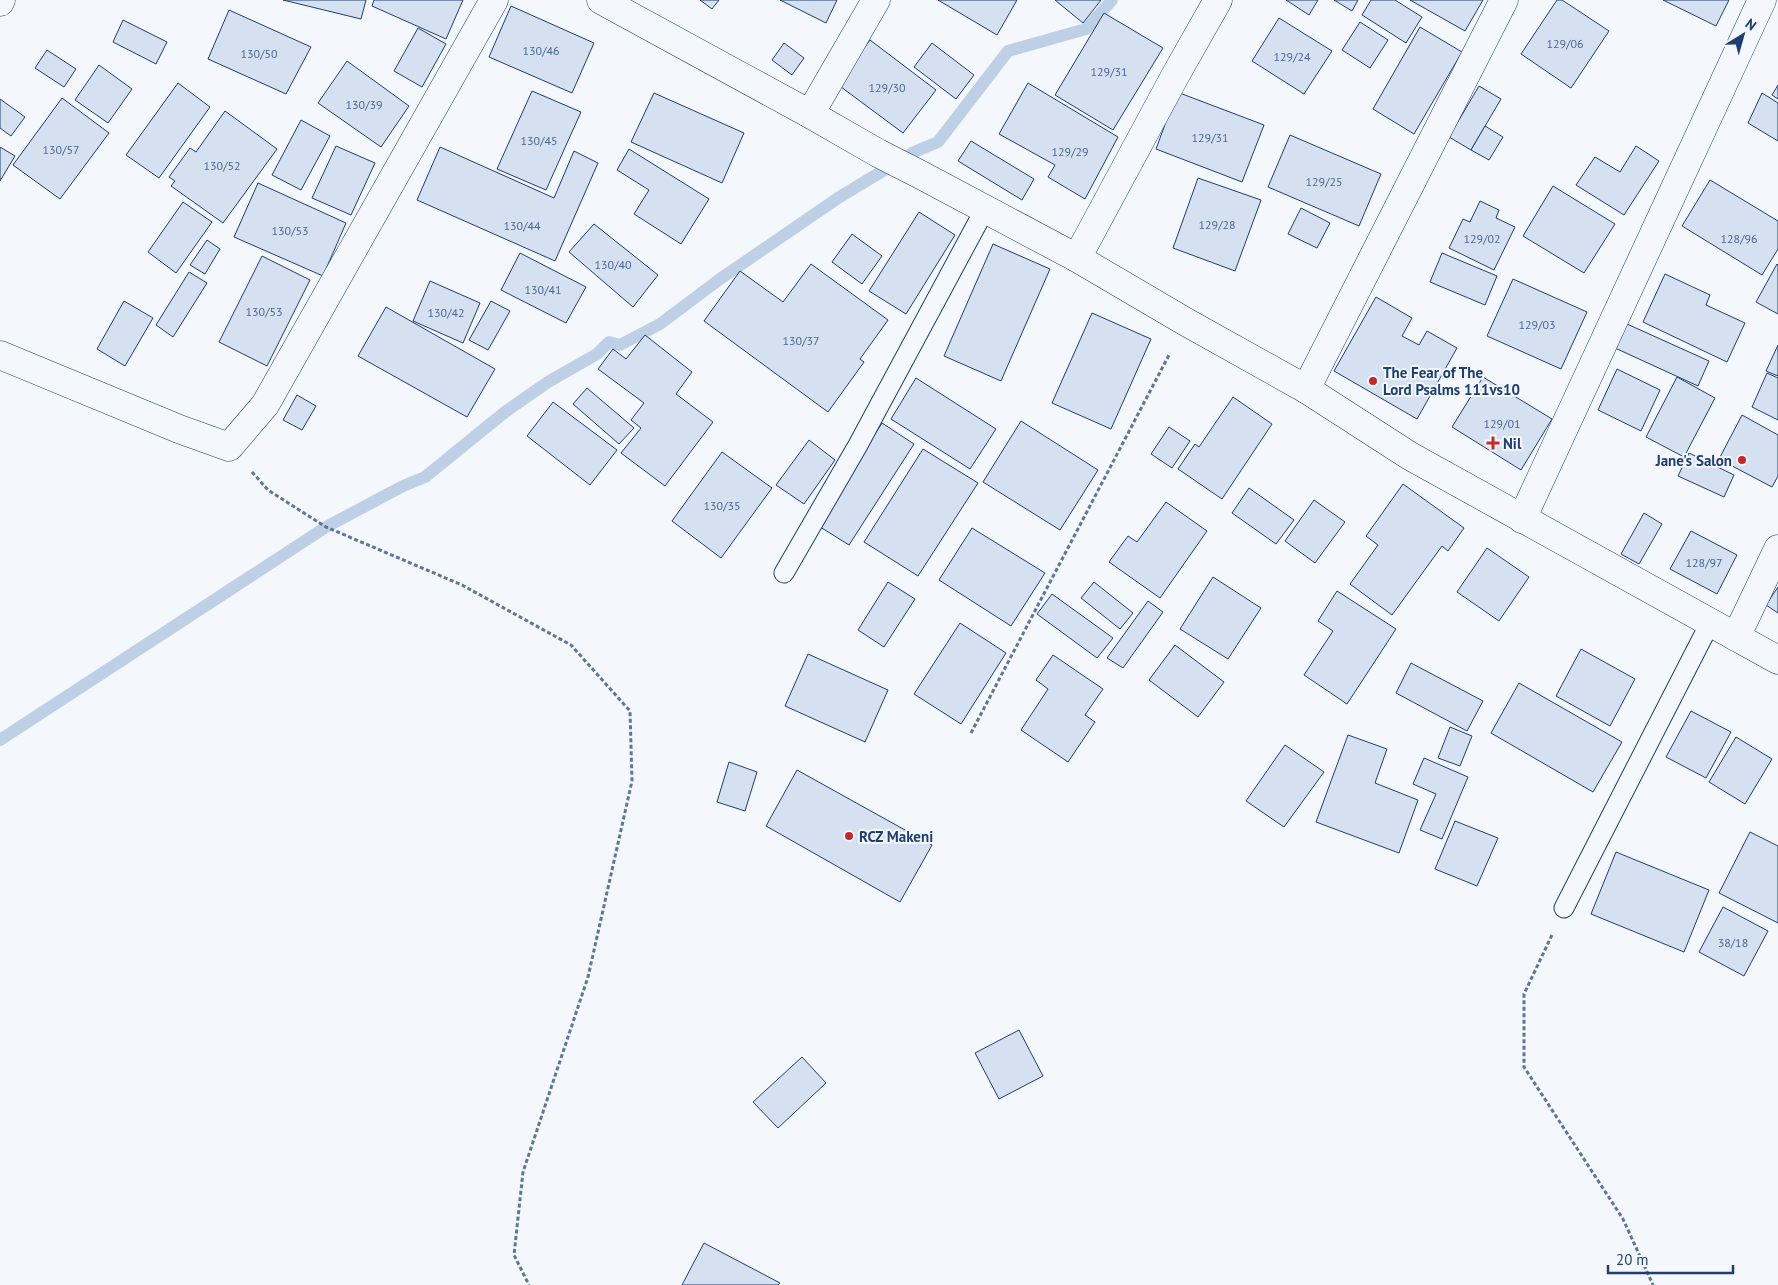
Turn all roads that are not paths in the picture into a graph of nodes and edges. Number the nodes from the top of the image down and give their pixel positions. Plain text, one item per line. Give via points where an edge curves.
1 (494, 0) edge
2 (601, 0) edge
3 (876, 0) edge
4 (1218, 0) edge
5 (1504, 0) edge
6 (1762, 0) edge
7 (810, 114) junction
8 (985, 209) junction
9 (1077, 258) junction
10 (0, 355) edge
11 (1306, 389) junction
12 (1522, 519) junction
13 (1778, 549) edge
14 (784, 573) dead end
15 (1710, 623) junction
16 (1736, 637) junction
17 (1778, 660) edge
18 (1564, 908) road end

1 - 10 street via 265,405 229,447
2 - 7 street
3 - 7 street
4 - 9 street
5 - 11 street
6 - 12 street
7 - 8 street
8 - 9 street
8 - 14 lane via 858,445
9 - 11 street
11 - 12 street via 1410,456
12 - 15 street
13 - 16 street
15 - 16 street
15 - 18 lane
16 - 17 street

